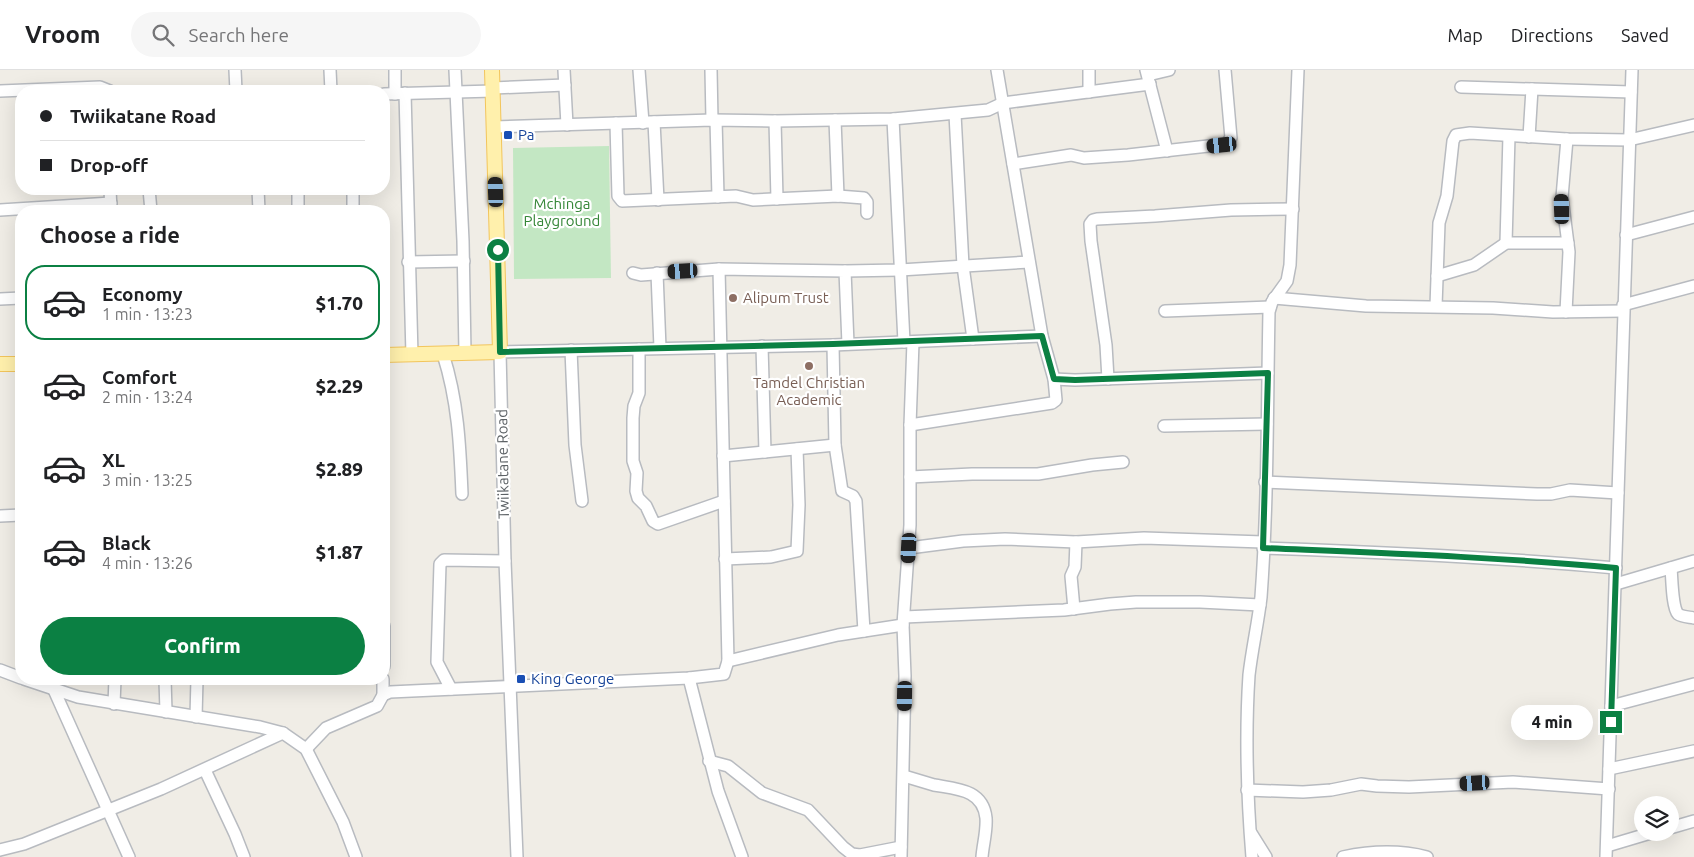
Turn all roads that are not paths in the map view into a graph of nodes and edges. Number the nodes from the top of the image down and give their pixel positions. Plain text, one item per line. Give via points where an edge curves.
1 (235, 70) edge
2 (330, 70) edge
3 (395, 70) edge
4 (455, 70) edge
5 (492, 70) edge
6 (564, 70) edge
7 (639, 70) edge
8 (711, 70) edge
9 (998, 70) edge
10 (1089, 70) edge
11 (1169, 70) edge
12 (1225, 70) edge
13 (1298, 70) edge
14 (1632, 70) edge
15 (1148, 76) edge
16 (236, 85) edge
17 (331, 85) edge
18 (565, 85) junction
19 (1462, 87) dead end
20 (1532, 89) junction
21 (493, 90) junction
22 (0, 91) edge
23 (15, 91) edge
24 (456, 92) junction
25 (1089, 92) junction
26 (1631, 92) junction
27 (395, 94) edge
28 (1002, 103) junction
29 (955, 114) junction
30 (893, 119) junction
31 (714, 120) junction
32 (836, 120) junction
33 (775, 121) junction
34 (648, 122) junction
35 (616, 124) junction
36 (567, 125) junction
37 (1694, 125) edge
38 (494, 127) junction
39 (1509, 136) junction
40 (1529, 137) junction
41 (1567, 139) junction
42 (1629, 140) junction
43 (1167, 151) junction
44 (1013, 164) junction
45 (838, 196) junction
46 (718, 197) junction
47 (777, 199) junction
48 (658, 200) junction
49 (1293, 209) junction
50 (0, 210) edge
51 (15, 210) edge
52 (867, 213) dead end
53 (1694, 216) edge
54 (1626, 235) junction
55 (1506, 243) junction
56 (1568, 243) junction
57 (464, 261) junction
58 (408, 262) junction
59 (1030, 262) junction
60 (963, 266) junction
61 (719, 270) junction
62 (900, 270) junction
63 (845, 271) junction
64 (634, 273) dead end
65 (657, 273) junction
66 (1437, 276) junction
67 (1694, 286) edge
68 (15, 298) edge
69 (0, 299) edge
70 (1272, 302) junction
71 (1436, 306) junction
72 (1623, 308) junction
73 (1165, 311) dead end
74 (1566, 312) junction
75 (1042, 336) junction
76 (973, 339) junction
77 (908, 342) junction
78 (833, 344) junction
79 (848, 344) junction
80 (762, 346) junction
81 (721, 347) junction
82 (660, 348) junction
83 (639, 349) junction
84 (571, 350) junction
85 (500, 352) junction
86 (465, 353) junction
87 (443, 354) junction
88 (412, 355) junction
89 (390, 356) edge
90 (0, 364) edge
91 (15, 364) edge
92 (1268, 373) junction
93 (1054, 379) junction
94 (1108, 379) junction
95 (1267, 424) junction
96 (910, 425) junction
97 (1164, 426) dead end
98 (835, 445) junction
99 (797, 449) junction
100 (765, 452) junction
101 (723, 456) junction
102 (1123, 462) dead end
103 (910, 477) junction
104 (1266, 482) junction
105 (1618, 493) junction
106 (462, 494) dead end
107 (582, 501) dead end
108 (724, 501) junction
109 (15, 515) edge
110 (0, 516) edge
111 (1076, 542) junction
112 (1263, 545) junction
113 (909, 548) junction
114 (725, 560) junction
115 (505, 561) junction
116 (1694, 561) edge
117 (1616, 568) junction
118 (1671, 568) junction
119 (1616, 584) junction
120 (1260, 604) junction
121 (1074, 609) junction
122 (1694, 618) edge
123 (903, 621) junction
124 (864, 631) junction
125 (728, 661) junction
126 (0, 670) edge
127 (15, 675) edge
128 (689, 678) junction
129 (1694, 684) edge
130 (41, 685) edge
131 (115, 685) edge
132 (165, 685) edge
133 (197, 685) edge
134 (384, 685) edge
135 (510, 687) junction
136 (451, 689) junction
137 (54, 690) junction
138 (383, 696) junction
139 (114, 704) junction
140 (1611, 706) junction
141 (166, 712) junction
142 (196, 717) junction
143 (283, 733) junction
144 (306, 749) junction
145 (1694, 751) edge
146 (709, 761) junction
147 (1609, 769) junction
148 (205, 770) junction
149 (904, 776) junction
150 (1608, 788) junction
151 (1246, 790) junction
152 (107, 810) junction
153 (1694, 821) edge
154 (1679, 825) edge
155 (1250, 831) junction
156 (1634, 840) edge
157 (0, 850) edge
158 (901, 852) edge
159 (1606, 852) edge
160 (129, 857) edge
161 (244, 857) edge
162 (356, 857) edge
163 (517, 857) edge
164 (742, 857) edge
165 (982, 857) edge
166 (1252, 857) edge
167 (1266, 857) edge
168 (1343, 857) edge
169 (1427, 857) edge

1 - 16 street
2 - 17 street
3 - 27 street
4 - 24 street
5 - 21 main road, Twiikatane Road
6 - 18 street
7 - 34 street
8 - 31 street
9 - 28 street
10 - 25 street
11 - 15 street
12 - 43 street via 1229,142
13 - 49 street
14 - 26 street
15 - 25 street
15 - 43 street
18 - 21 street
18 - 36 street
19 - 20 street
20 - 26 street
20 - 40 street
21 - 24 street
21 - 38 main road, Twiikatane Road
22 - 23 street
24 - 27 street
24 - 57 street
25 - 28 street
26 - 42 street
27 - 58 street
28 - 29 street via 988,110
28 - 44 street
29 - 30 street
29 - 60 street
30 - 32 street
30 - 62 street
31 - 33 street
31 - 34 street
31 - 46 street
32 - 33 street
32 - 45 street
33 - 47 street
34 - 35 street
34 - 48 street
35 - 36 street
35 - 48 street via 618,198 625,202
36 - 38 street
37 - 42 street
38 - 85 main road, Twiikatane Road
39 - 40 street
39 - 55 street
39 - 66 street via 1456,135 1447,196 1439,224
40 - 41 street
41 - 42 street
41 - 56 street via 1562,197
42 - 54 street
43 - 44 street via 1084,158 1071,155
44 - 59 street
45 - 47 street
45 - 52 street via 866,199
46 - 47 street
46 - 48 street
49 - 70 street via 1289,274
49 - 94 street via 1231,210 1092,221 1091,241
50 - 51 street
53 - 54 street
54 - 72 street
55 - 56 street
55 - 66 street via 1474,265
56 - 74 street
57 - 58 street
57 - 86 street
58 - 88 street
59 - 60 street
59 - 75 street
60 - 62 street
60 - 76 street
61 - 63 street
61 - 65 street
61 - 81 street
62 - 63 street
62 - 77 street
63 - 79 street
64 - 65 street
65 - 82 street
66 - 71 street
67 - 72 street
68 - 69 street
70 - 71 street
70 - 73 street
70 - 92 street
71 - 74 street
72 - 74 street
72 - 105 street
75 - 76 street
75 - 93 street
76 - 77 street
77 - 79 street
77 - 96 street
78 - 79 street
78 - 80 street
78 - 98 street
80 - 81 street
80 - 100 street
81 - 82 street
81 - 101 street
82 - 83 street
83 - 84 street
83 - 108 street via 639,393 632,418 638,498 658,524
84 - 85 street
84 - 107 street via 575,445
85 - 86 main road
85 - 115 street, Twiikatane Road
86 - 87 main road
87 - 88 main road
87 - 106 street via 456,407
88 - 89 main road
90 - 91 main road
92 - 94 street
92 - 95 street
93 - 94 street
93 - 96 street via 1054,402
95 - 97 street
95 - 104 street
96 - 103 street
98 - 99 street
98 - 124 street via 842,491 856,501
99 - 100 street
99 - 114 street via 797,551
100 - 101 street
101 - 108 street
102 - 103 street via 1038,474
103 - 113 street
104 - 105 street via 1544,494 1570,490
104 - 112 street
105 - 117 street
108 - 114 street
109 - 110 street
111 - 112 street via 1144,538
111 - 113 street via 989,539
111 - 121 street via 1072,576
112 - 117 street
112 - 120 street
113 - 123 street
114 - 125 street
115 - 135 street, Twiikatane Road
115 - 136 street via 444,560 440,564 437,662
116 - 118 street
117 - 119 street
118 - 119 street
118 - 122 street via 1678,613
119 - 140 street
120 - 121 street via 1136,602
120 - 151 street via 1247,706
121 - 123 street
123 - 124 street
123 - 149 street
124 - 125 street
125 - 128 street via 724,675
126 - 127 street
128 - 135 street
128 - 146 street
129 - 140 street
130 - 137 street
131 - 139 street
132 - 141 street
133 - 142 street
134 - 138 street
135 - 136 street
135 - 163 street, Twiikatane Road
136 - 138 street via 390,692
137 - 139 street
137 - 152 street
138 - 144 street via 374,708 326,728
139 - 141 street
140 - 147 street
141 - 142 street
142 - 143 street
143 - 144 street
143 - 148 street
144 - 162 street via 343,822
145 - 147 street
146 - 158 street via 728,766 762,793 808,810 852,854
146 - 164 street
147 - 150 street
148 - 152 street
148 - 161 street
149 - 158 street
149 - 165 street via 968,791 975,796 986,820
150 - 151 street via 1513,782 1409,787 1360,784 1303,792
150 - 159 street
151 - 155 street
152 - 157 street via 24,844
152 - 160 street
153 - 154 street
155 - 166 street
155 - 167 street
156 - 159 street
168 - 169 street via 1397,852

